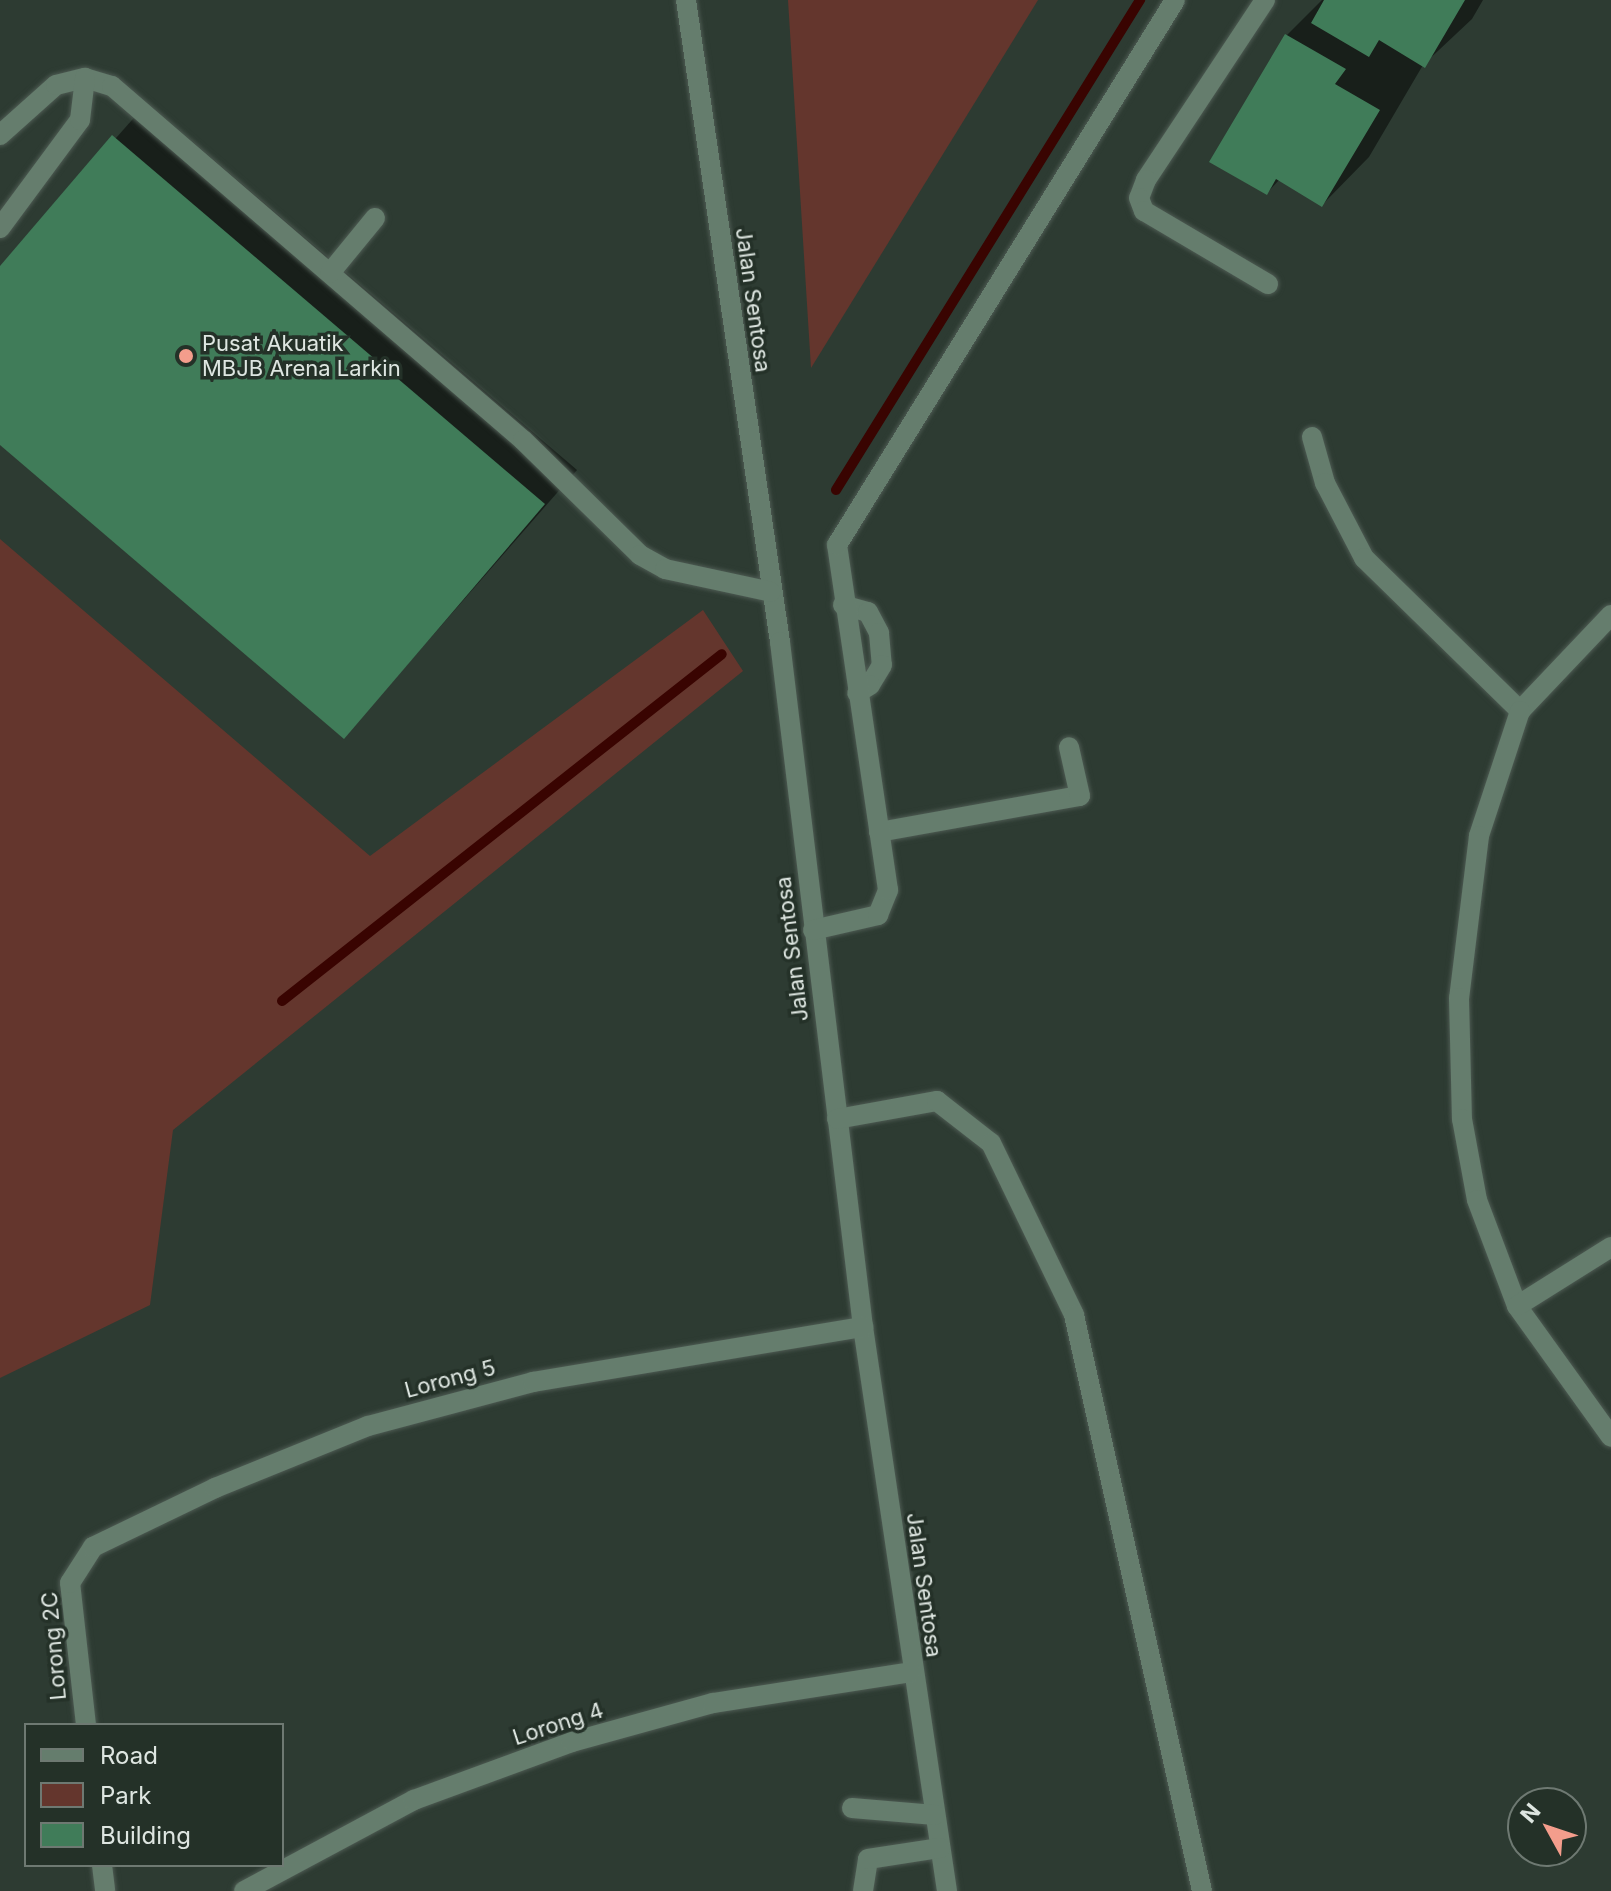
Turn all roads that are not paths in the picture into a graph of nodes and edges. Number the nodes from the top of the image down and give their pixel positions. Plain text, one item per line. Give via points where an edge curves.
1 (686, 0) edge
2 (1175, 0) edge
3 (1265, 0) edge
4 (85, 78) junction
5 (0, 135) edge
6 (375, 218) dead end
7 (0, 228) edge
8 (330, 273) junction
9 (1268, 284) dead end
10 (1312, 437) dead end
11 (771, 592) junction
12 (843, 605) junction
13 (1611, 615) edge
14 (857, 693) junction
15 (1520, 711) junction
16 (1069, 747) dead end
17 (879, 832) junction
18 (813, 930) junction
19 (837, 1119) junction
20 (1611, 1247) edge
21 (1517, 1306) junction
22 (863, 1327) junction
23 (1611, 1437) edge
24 (78, 1563) joint
25 (911, 1672) junction
26 (86, 1723) edge
27 (852, 1808) dead end
28 (935, 1815) junction
29 (940, 1848) junction
30 (102, 1867) edge
31 (105, 1891) edge
32 (244, 1891) edge
33 (863, 1891) edge
34 (947, 1891) edge
35 (1202, 1891) edge

1 - 11 street, Jalan Sentosa
2 - 12 street via 842,536 835,556
3 - 9 street via 1139,198 1144,211
4 - 5 street via 56,85
4 - 7 street via 80,120
4 - 8 street via 112,86
6 - 8 street
8 - 11 street via 580,491 640,555 665,569
10 - 15 street via 1325,483 1364,558
11 - 18 street, Jalan Sentosa
12 - 14 street
12 - 14 street via 868,612 879,633 882,665 870,685
13 - 15 street
14 - 17 street
15 - 21 street via 1479,836 1459,998 1462,1119 1477,1200
16 - 17 street via 1080,796
17 - 18 street via 888,890 878,915
18 - 19 street, Jalan Sentosa
19 - 22 street, Jalan Sentosa
19 - 35 street via 937,1101 991,1143 1074,1315
20 - 21 street
21 - 23 street
22 - 24 street, Lorong 5 via 533,1382 368,1426 215,1488 93,1547
22 - 25 street, Jalan Sentosa
24 - 26 street, Lorong 2C via 70,1583
25 - 28 street, Jalan Sentosa
25 - 32 street, Lorong 4 via 713,1703 572,1742 414,1800
27 - 28 street
28 - 29 street, Jalan Sentosa
29 - 33 street via 868,1859
29 - 34 street, Jalan Sentosa
30 - 31 street

